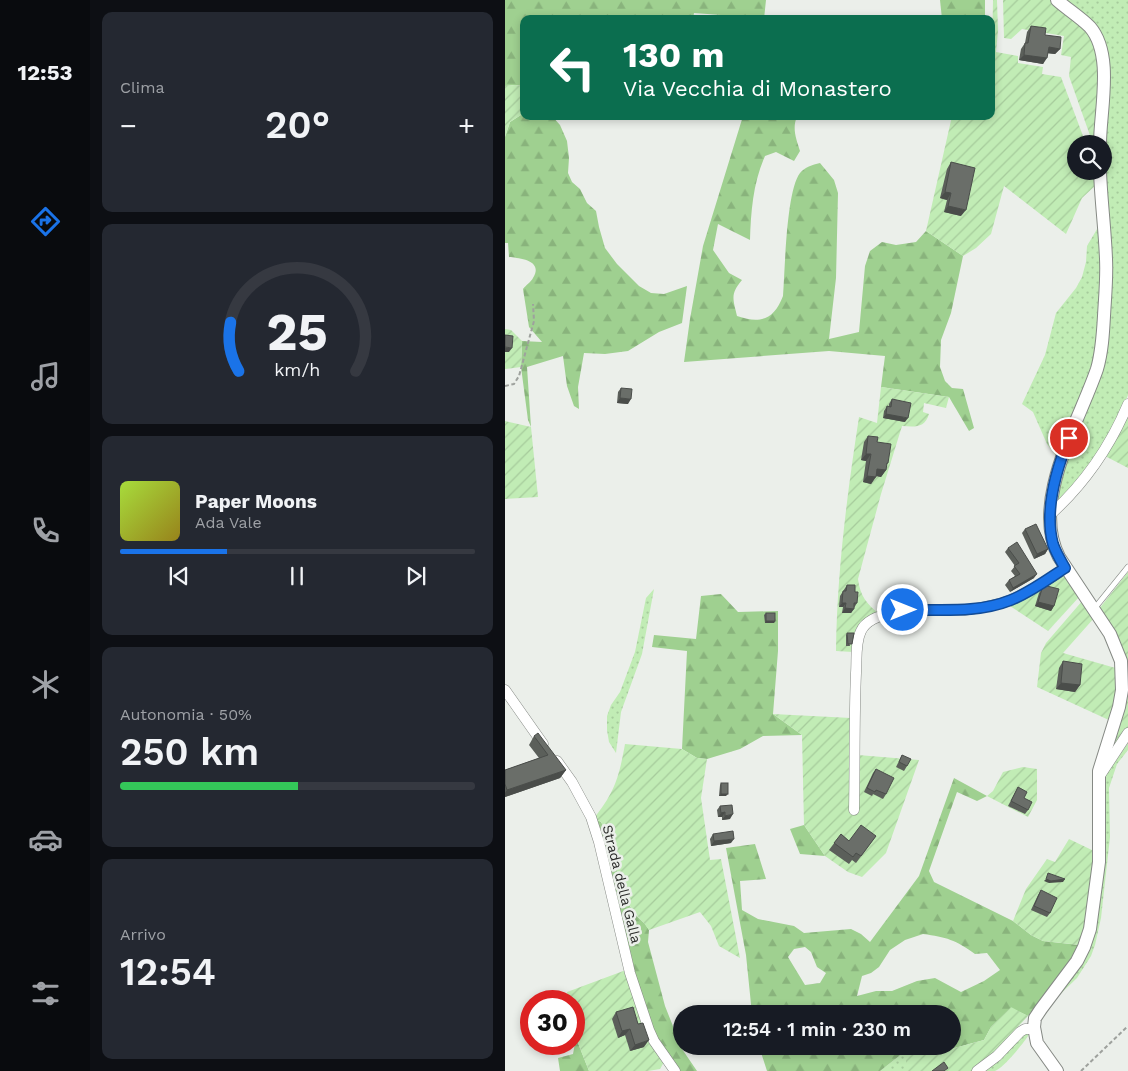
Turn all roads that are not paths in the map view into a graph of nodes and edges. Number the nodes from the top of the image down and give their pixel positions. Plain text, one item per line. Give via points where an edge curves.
1 (1057, 0) edge
2 (1100, 135) edge
3 (1101, 180) edge
4 (1128, 404) edge
5 (1051, 514) junction
6 (1128, 567) edge
7 (1065, 568) junction
8 (1094, 610) junction
9 (505, 690) edge
10 (1128, 733) edge
11 (1099, 778) junction
12 (855, 810) dead end
13 (1034, 1029) junction
14 (675, 1071) edge
15 (977, 1071) edge
16 (1057, 1071) edge

1 - 2 street via 1088,26 1099,46 1103,80
3 - 5 street via 1106,264 1102,346 1097,368 1058,466
4 - 5 street via 1102,455 1078,487
5 - 7 street via 1054,546
6 - 8 lane
7 - 8 street
7 - 12 street via 1002,603 966,610 901,611 864,626 859,635 857,653
8 - 11 street via 1114,640 1122,672 1120,700 1101,760
9 - 14 street, Strada della Galla via 572,782 591,817 630,973 651,1036
10 - 11 street
11 - 13 street via 1099,862 1089,933 1074,964 1037,1014
13 - 15 street via 1020,1032
13 - 16 street via 1037,1043

